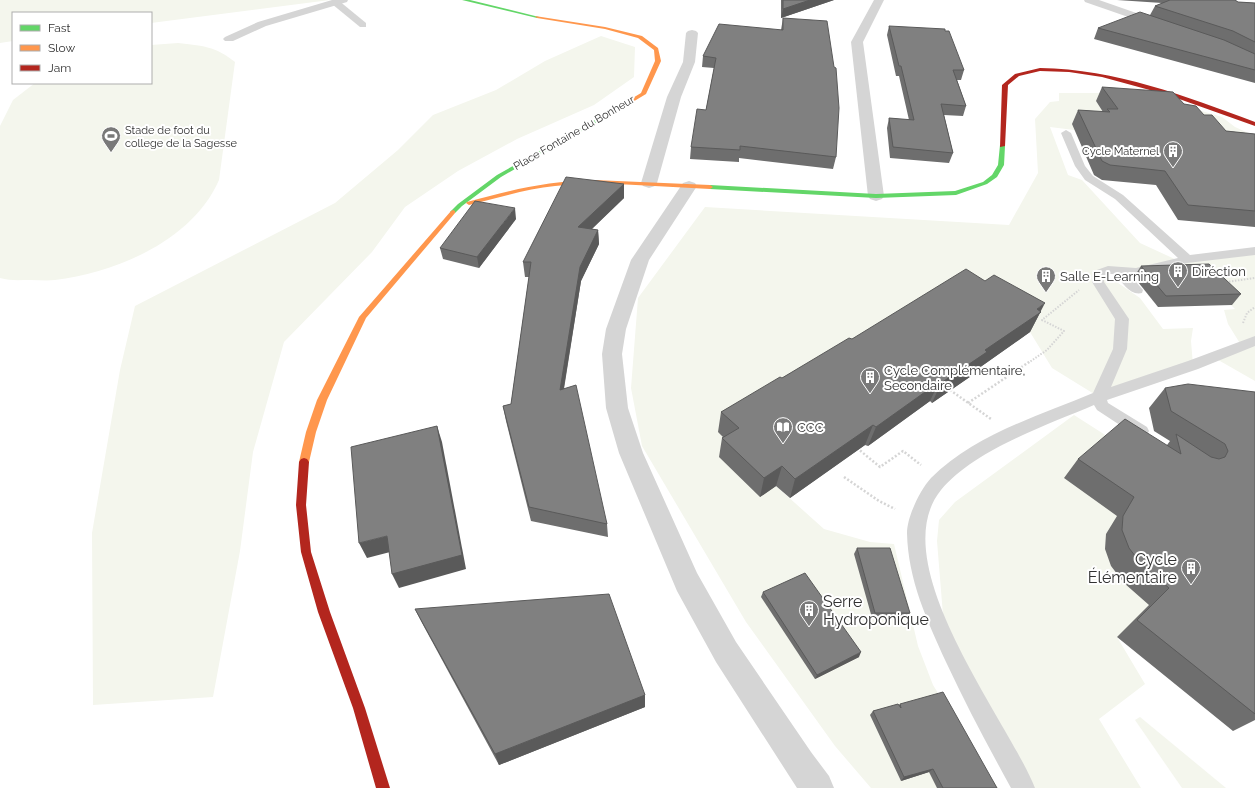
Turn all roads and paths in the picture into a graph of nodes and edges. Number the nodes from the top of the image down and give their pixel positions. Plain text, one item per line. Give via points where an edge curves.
1 (464, 0) edge
2 (879, 0) edge
3 (1089, 0) edge
4 (339, 1) edge
5 (363, 25) dead end
6 (1171, 29) edge
7 (692, 32) dead end
8 (229, 38) dead end
9 (1255, 124) edge
10 (1066, 133) dead end
11 (649, 183) junction
12 (689, 186) junction
13 (876, 196) junction
14 (460, 206) junction
15 (1255, 251) edge
16 (1187, 259) junction
17 (1119, 271) junction
18 (1255, 279) edge
19 (1224, 282) edge
20 (1082, 287) dead end
21 (1137, 290) dead end
22 (1255, 341) edge
23 (950, 390) edge
24 (1098, 397) junction
25 (968, 403) junction
26 (1013, 434) junction
27 (1154, 440) edge
28 (856, 447) edge
29 (844, 477) dead end
30 (941, 480) junction
31 (919, 520) junction
32 (383, 788) edge
33 (817, 788) edge
34 (1024, 788) edge

1 - 14 street, Place Fontaine du Bonheur via 640,37 656,49 658,62 643,94 499,176
2 - 13 street via 857,42
3 - 6 street
4 - 5 lane
4 - 8 street via 262,24
7 - 11 street via 689,62 674,97
9 - 13 street via 1120,79 1068,70 1032,70 1017,75 1005,85 1001,165 995,176 985,183 956,193
10 - 16 lane via 1080,166 1089,178 1119,197
11 - 12 street
11 - 14 street via 555,184
12 - 13 street
12 - 33 street via 640,260 616,329 612,354 617,408 630,453 687,582 726,652
14 - 32 street, Place Fontaine du Bonheur via 363,317 322,400 303,466 301,506 306,552
15 - 16 lane
16 - 17 lane via 1145,270
17 - 21 lane
17 - 24 lane via 1102,271 1097,278 1122,319 1120,349
18 - 19 path
20 - 25 path via 1042,320 1064,331 1047,350
22 - 24 lane
23 - 25 path
24 - 26 lane
24 - 27 lane via 1102,406
25 - 26 path
26 - 30 lane via 997,440 960,463
28 - 30 path via 880,467 903,451
29 - 31 path via 879,501
30 - 31 lane via 924,501
31 - 34 lane via 916,531 919,566 932,611 976,703

